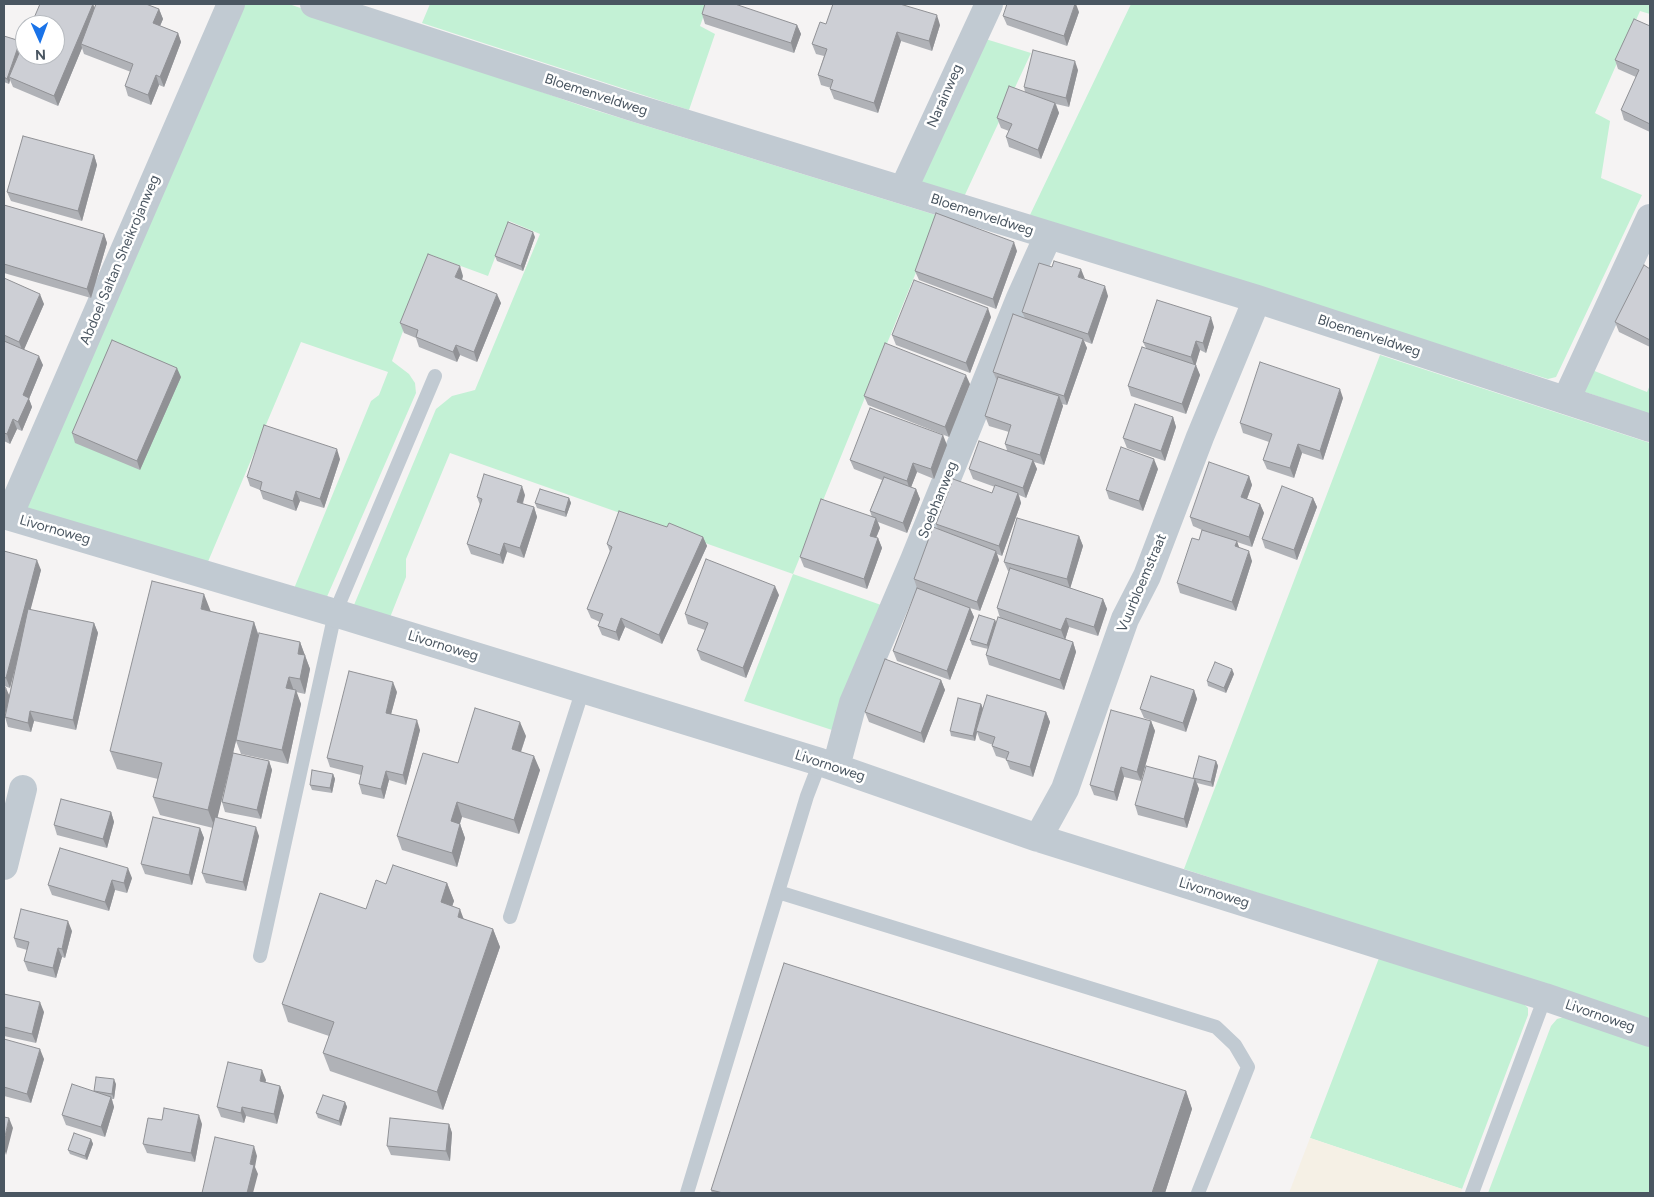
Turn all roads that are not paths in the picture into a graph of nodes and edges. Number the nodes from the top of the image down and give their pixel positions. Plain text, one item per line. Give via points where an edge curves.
1 (231, 4) edge
2 (314, 4) edge
3 (989, 4) edge
4 (903, 190) junction
5 (1650, 218) edge
6 (1048, 236) junction
7 (1257, 299) junction
8 (435, 376) dead end
9 (1566, 400) junction
10 (1650, 428) edge
11 (6, 516) edge
12 (336, 613) junction
13 (583, 689) junction
14 (828, 764) junction
15 (23, 789) dead end
16 (1038, 838) junction
17 (4, 866) edge
18 (778, 892) junction
19 (510, 917) dead end
20 (260, 956) dead end
21 (1545, 997) junction
22 (1650, 1033) edge
23 (687, 1193) edge
24 (1198, 1193) edge
25 (1472, 1193) edge

1 - 11 street, Abdoel Saltan Sheikrojanweg
2 - 4 street, Bloemenveldweg
3 - 4 street, Narainweg
4 - 6 street, Bloemenveldweg
5 - 9 street
6 - 7 street, Bloemenveldweg
6 - 14 street, Soebhanweg via 1016,306
7 - 9 street, Bloemenveldweg
7 - 16 street, Vuurbloemstraat via 1200,437 1148,576 1125,619 1064,789
8 - 12 lane
9 - 10 street, Bloemenveldweg
11 - 12 street, Livornoweg
12 - 13 street, Livornoweg
12 - 20 lane
13 - 14 street, Livornoweg
13 - 19 lane
14 - 16 street, Livornoweg
14 - 18 lane
15 - 17 street
16 - 21 street, Livornoweg
18 - 23 lane
18 - 24 lane via 1216,1027 1235,1045 1248,1067
21 - 22 street, Livornoweg
21 - 25 lane

